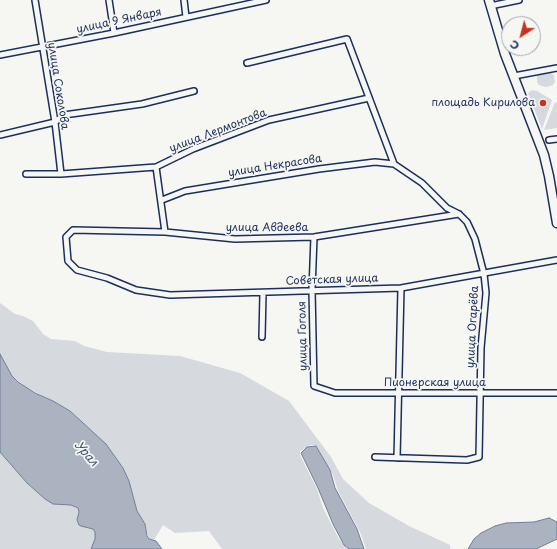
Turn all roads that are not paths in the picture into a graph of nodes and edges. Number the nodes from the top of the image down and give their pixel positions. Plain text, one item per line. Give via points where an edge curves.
1 (35, 0) edge
2 (109, 0) edge
3 (184, 0) edge
4 (266, 0) edge
5 (519, 0) edge
6 (257, 1) edge
7 (489, 3) edge
8 (186, 17) junction
9 (114, 33) junction
10 (42, 48) junction
11 (0, 55) edge
12 (247, 63) dead end
13 (557, 68) edge
14 (514, 76) junction
15 (194, 91) dead end
16 (369, 98) junction
17 (55, 122) junction
18 (0, 135) edge
19 (557, 139) edge
20 (549, 140) dead end
21 (394, 164) junction
22 (156, 167) junction
23 (26, 174) dead end
24 (61, 174) junction
25 (162, 200) junction
26 (459, 214) junction
27 (557, 222) edge
28 (73, 230) joint
29 (165, 232) junction
30 (314, 237) junction
31 (557, 260) edge
32 (484, 274) junction
33 (401, 288) junction
34 (312, 290) junction
35 (263, 293) junction
36 (262, 337) dead end
37 (314, 386) joint
38 (480, 392) junction
39 (557, 393) edge
40 (398, 394) junction
41 (375, 457) dead end
42 (397, 458) junction

1 - 10 street, улица Соколова
2 - 9 street
3 - 8 street
4 - 6 street, улица 9 Января
5 - 7 street
6 - 8 street, улица 9 Января
7 - 14 main road
8 - 9 street, улица 9 Января
9 - 10 street, улица 9 Января
10 - 11 street, улица 9 Января
10 - 17 street, улица Соколова
12 - 16 street via 347,38
13 - 14 street
14 - 27 main road via 544,155
15 - 17 street via 142,104 64,115
16 - 21 street
16 - 22 street, улица Лермонтова via 269,120 193,149
17 - 18 street
17 - 24 street, улица Соколова
19 - 20 street
21 - 25 street, улица Некрасова via 375,162 311,171 185,191
21 - 26 street, улица Огарёва via 422,183 446,208
22 - 24 street, улица Лермонтова
22 - 25 street
23 - 24 street, улица Лермонтова
25 - 29 street
26 - 30 street, улица Авдеева
26 - 32 street, улица Огарёва via 467,222 475,239
28 - 29 street, улица Авдеева
28 - 35 street, Советская улица via 66,237 68,261 77,270 107,278 136,290 170,295
29 - 30 street, улица Авдеева via 235,240
30 - 34 street, улица Гоголя
31 - 32 street, Советская улица
32 - 33 street, Советская улица
32 - 38 street, улица Огарёва via 486,293
33 - 34 street, Советская улица
33 - 40 street
34 - 35 street, Советская улица
34 - 37 street, улица Гоголя
35 - 36 street
37 - 40 street, Пионерская улица via 335,393
38 - 39 street, Пионерская улица
38 - 40 street, Пионерская улица
38 - 42 street, улица Огарёва via 480,456 467,460
40 - 42 street
41 - 42 street

